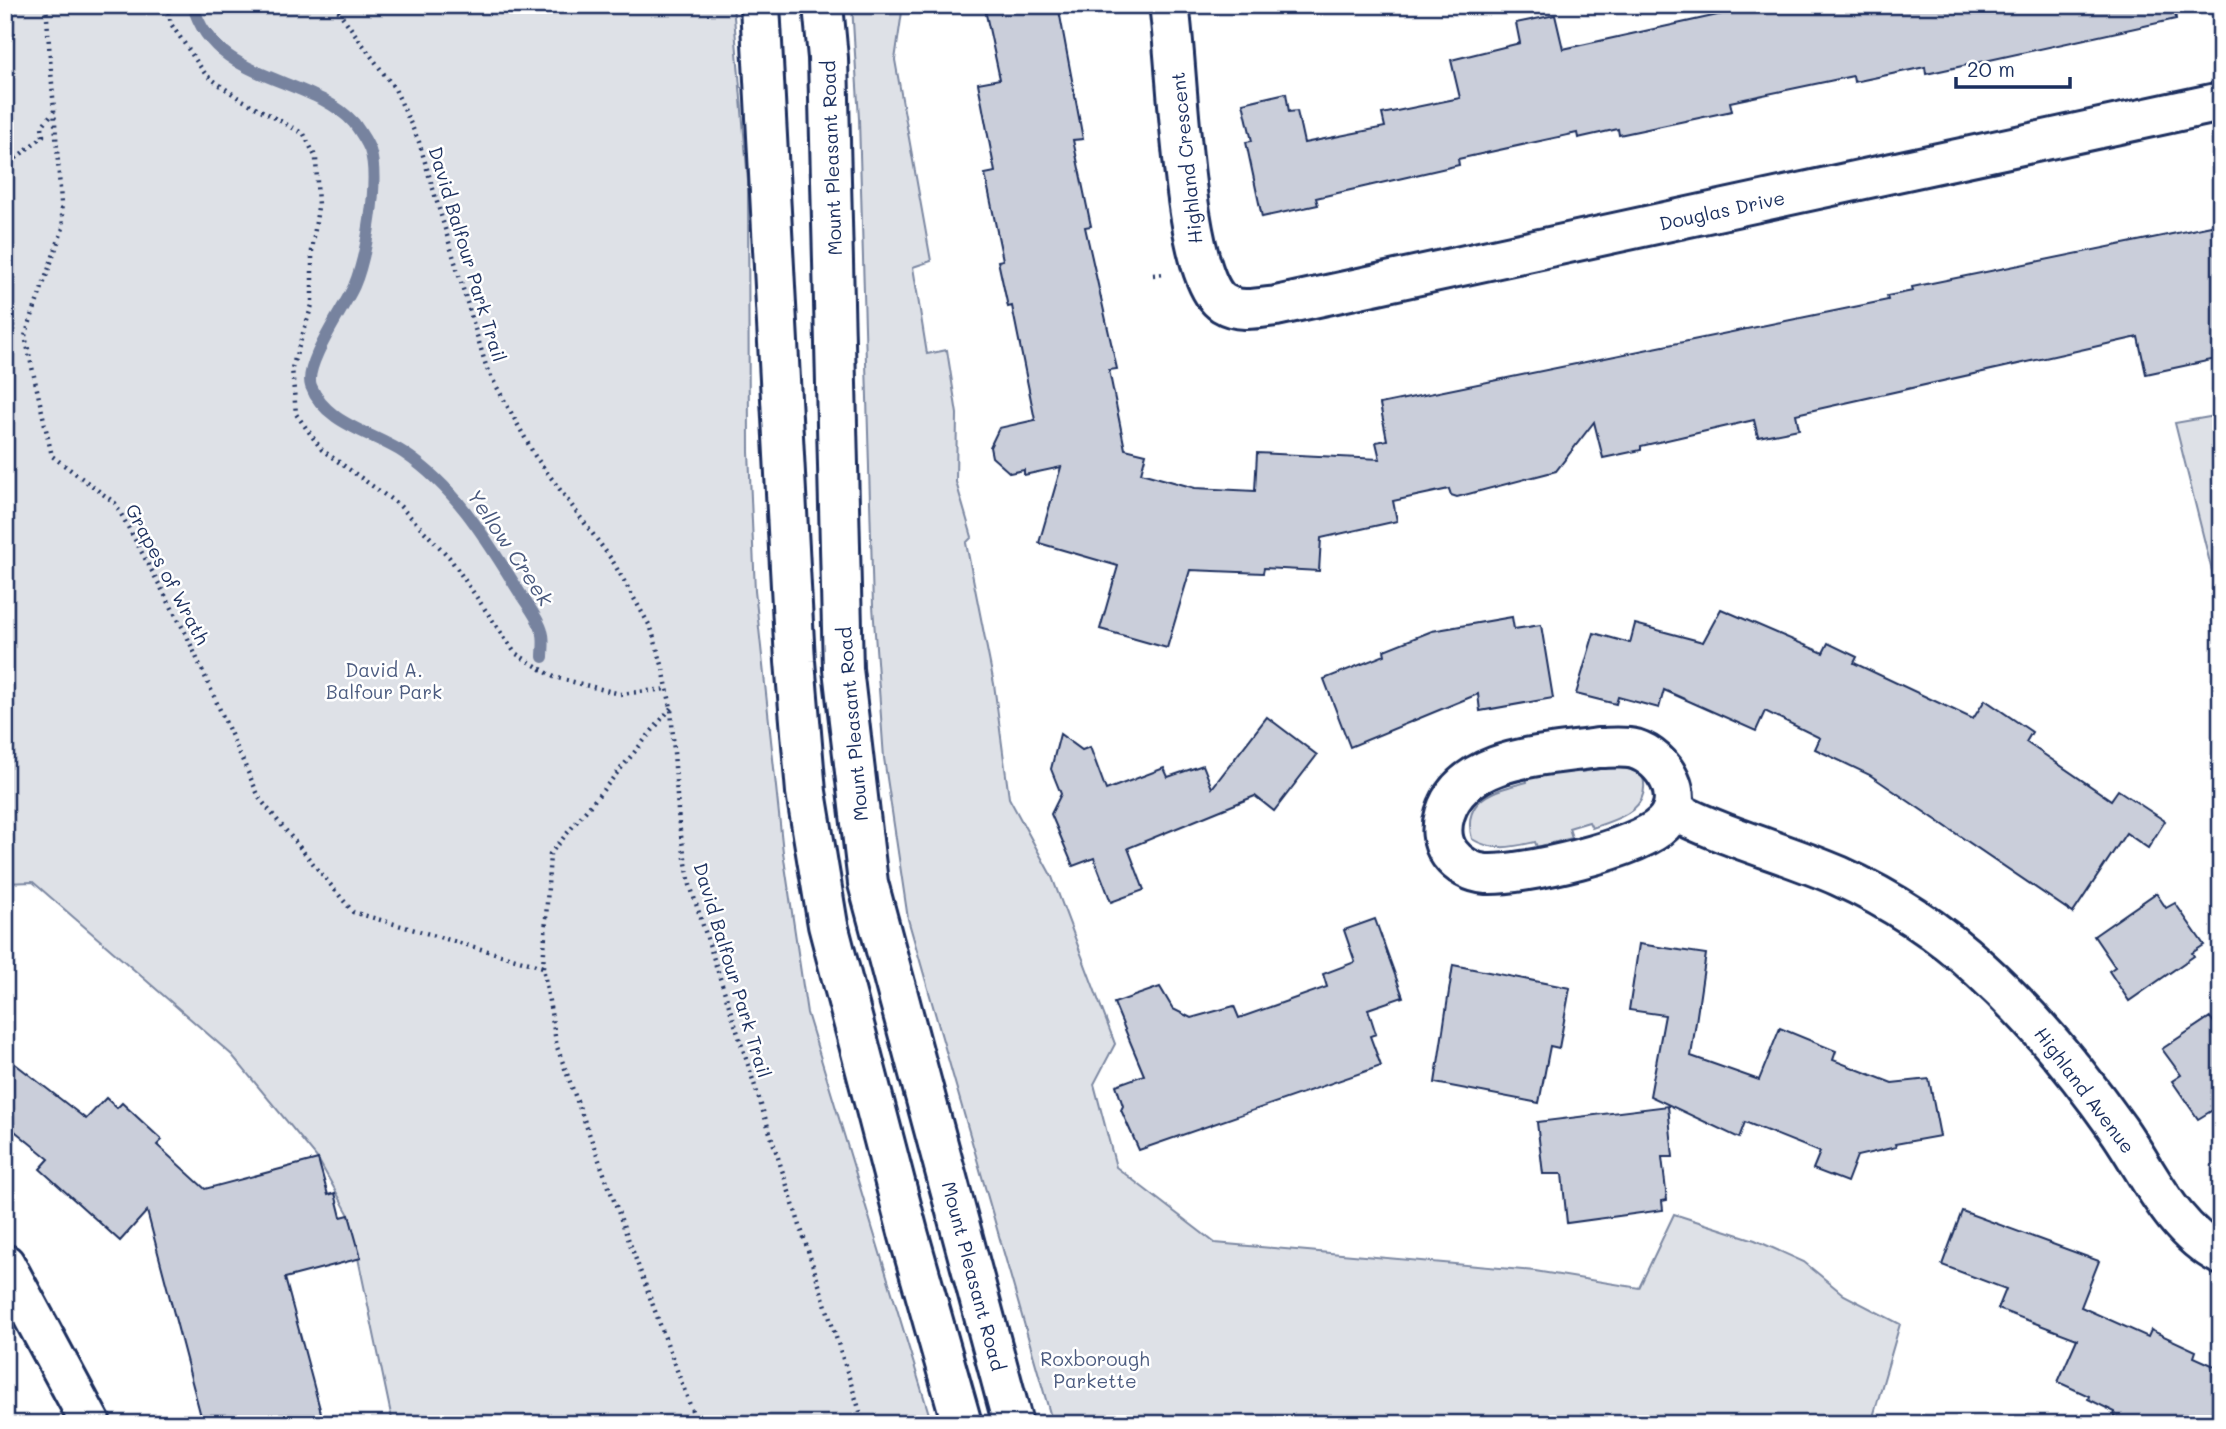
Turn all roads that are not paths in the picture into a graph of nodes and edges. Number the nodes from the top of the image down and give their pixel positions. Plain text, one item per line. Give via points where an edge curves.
1 (760, 5) edge
2 (823, 5) edge
3 (1169, 5) edge
4 (2221, 102) edge
5 (1223, 303) joint
6 (1672, 810) junction
7 (2221, 1255) edge
8 (5, 1264) edge
9 (91, 1424) edge
10 (962, 1424) edge
11 (1013, 1424) edge

1 - 10 main road via 806,792 828,925
2 - 11 main road, Mount Pleasant Road via 843,668 868,883
3 - 5 main road, Highland Crescent via 1192,230 1201,271
4 - 5 main road, Douglas Drive via 1276,306 1243,309
6 - 6 main road via 1675,790 1664,769 1650,756 1633,748 1598,748 1483,771 1466,783 1447,807 1442,839 1463,867 1485,874 1514,871 1573,861 1645,837 1664,824
6 - 7 main road, Highland Avenue via 1710,830 1840,877 1921,921 1979,967 2070,1064 2169,1208 2191,1234
8 - 9 main road

